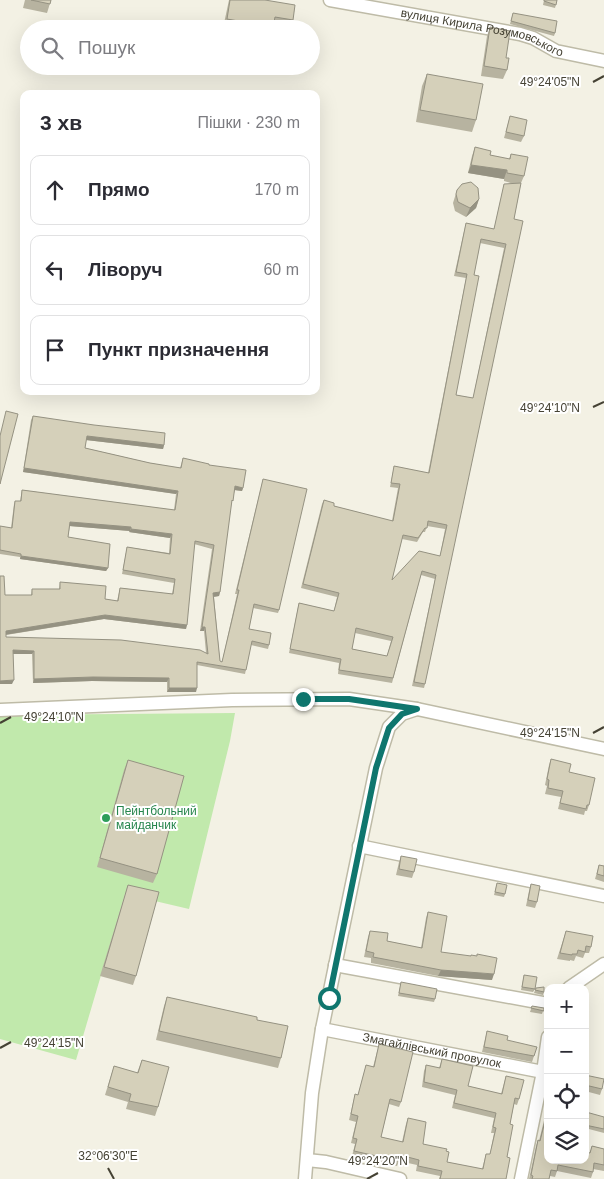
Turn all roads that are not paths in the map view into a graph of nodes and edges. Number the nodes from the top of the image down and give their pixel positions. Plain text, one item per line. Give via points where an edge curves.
1 (330, 0) edge
2 (604, 61) edge
3 (417, 709) junction
4 (0, 710) edge
5 (604, 749) edge
6 (360, 846) junction
7 (604, 896) edge
8 (604, 964) edge
9 (335, 965) junction
10 (575, 984) edge
11 (544, 1003) edge
12 (322, 1029) junction
13 (544, 1065) edge
14 (543, 1072) junction
15 (307, 1160) junction
16 (305, 1179) edge
17 (400, 1179) edge
18 (521, 1179) edge

1 - 2 street, вулиця Кирила Розумовського via 520,34 556,51
3 - 4 street via 325,698
3 - 5 street
3 - 6 street via 402,714 389,728 376,768
6 - 7 street
6 - 9 street
8 - 10 street
9 - 11 street
9 - 12 street
12 - 14 street, Змагайлівський провулок
12 - 15 street via 312,1093
13 - 14 street
14 - 18 street
15 - 16 street
15 - 17 street

